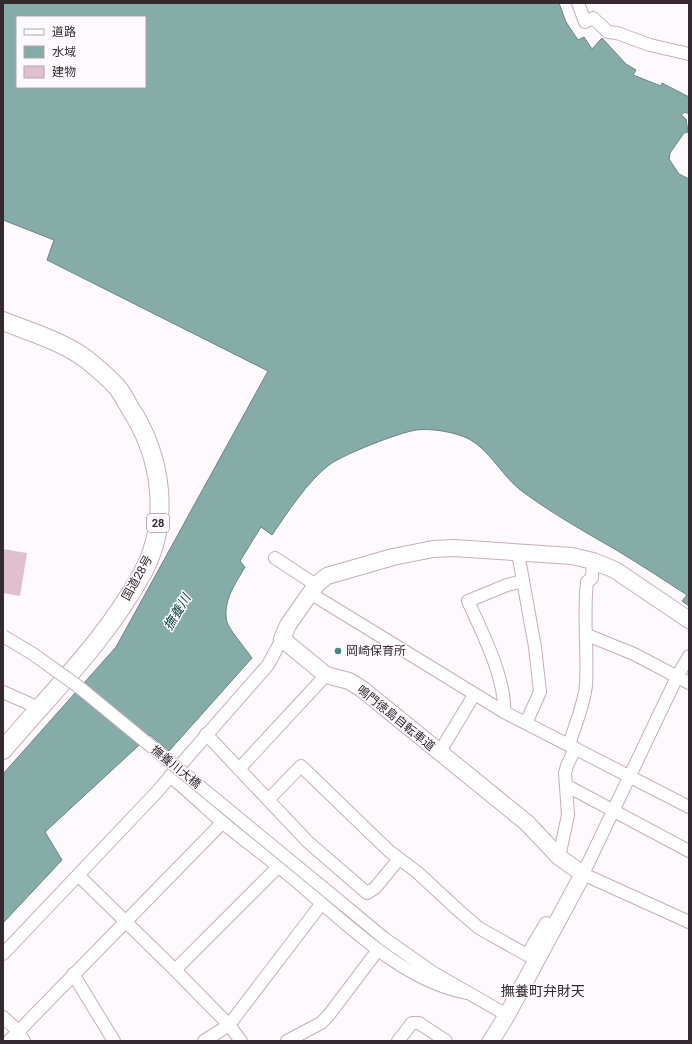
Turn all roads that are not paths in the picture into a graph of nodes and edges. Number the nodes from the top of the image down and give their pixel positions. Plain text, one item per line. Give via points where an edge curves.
1 (578, 3) edge
2 (689, 54) edge
3 (3, 322) edge
4 (518, 553) junction
5 (274, 558) dead end
6 (593, 561) junction
7 (523, 581) junction
8 (313, 589) junction
9 (689, 620) edge
10 (587, 635) junction
11 (3, 636) edge
12 (282, 639) junction
13 (689, 656) edge
14 (326, 675) junction
15 (677, 677) junction
16 (689, 683) edge
17 (3, 692) edge
18 (474, 695) junction
19 (37, 710) junction
20 (504, 712) junction
21 (526, 723) junction
22 (206, 734) junction
23 (572, 746) junction
24 (3, 750) edge
25 (439, 753) junction
26 (239, 769) junction
27 (170, 776) junction
28 (630, 777) junction
29 (567, 790) junction
30 (269, 799) junction
31 (689, 807) edge
32 (614, 810) junction
33 (223, 822) junction
34 (689, 851) edge
35 (559, 857) junction
36 (398, 860) junction
37 (279, 866) junction
38 (583, 874) junction
39 (78, 875) junction
40 (322, 903) junction
41 (125, 920) junction
42 (689, 922) edge
43 (546, 923) dead end
44 (378, 950) junction
45 (3, 954) edge
46 (175, 970) junction
47 (73, 974) junction
48 (468, 993) junction
49 (507, 1015) junction
50 (3, 1017) edge
51 (229, 1025) junction
52 (18, 1030) junction
53 (9, 1041) edge
54 (24, 1041) edge
55 (114, 1041) edge
56 (204, 1041) edge
57 (240, 1041) edge
58 (287, 1041) edge
59 (398, 1041) edge
60 (446, 1041) edge
61 (491, 1041) edge

1 - 2 street via 585,22 593,18 608,32 618,33 650,46
3 - 19 highway, 国道28号 / 28 via 56,342 85,358 118,388 142,426 152,450 160,490 159,521 153,550 142,574 119,611 82,660
4 - 6 main road via 572,556
4 - 7 street
4 - 8 main road via 454,548 423,550 327,576
5 - 8 street
6 - 9 main road via 615,570
6 - 10 street via 592,578 586,582 585,594
7 - 20 street via 468,601 496,670 505,700
7 - 21 street via 540,692
8 - 12 main road via 288,625
8 - 18 street
10 - 15 street via 634,654
10 - 23 street via 586,686
11 - 48 street, 撫養川大橋, bridge via 79,687 385,939 432,972
12 - 14 main road, 鳴門徳島自転車道
12 - 22 street via 268,665
13 - 15 street
14 - 25 main road, 鳴門徳島自転車道 via 349,681 362,688
14 - 26 street
15 - 16 street
15 - 28 street
17 - 19 street via 30,704
18 - 20 street
18 - 25 street
19 - 24 highway, 国道28号 / 28
20 - 21 street
21 - 23 street
22 - 26 street
22 - 27 street
23 - 28 street
23 - 29 street via 566,766
25 - 35 main road, 鳴門徳島自転車道 via 527,824
26 - 30 street
27 - 33 street
27 - 39 street
28 - 31 street
28 - 32 street
29 - 32 street via 571,788
29 - 35 street via 568,815
30 - 36 street via 301,766
30 - 36 street via 314,847 367,893
32 - 34 street
32 - 38 street
33 - 37 street
33 - 41 street
35 - 38 main road, 鳴門徳島自転車道
36 - 43 street via 417,872 480,928 527,956
37 - 40 street
37 - 46 street
38 - 42 street
38 - 49 main road
39 - 41 street
39 - 45 street
40 - 44 street
40 - 51 street
41 - 46 street
41 - 47 street
44 - 48 street via 416,975 448,990
44 - 58 street via 321,1023
46 - 51 street
47 - 52 street
47 - 55 street
48 - 49 street, 撫養川大橋
49 - 61 main road
50 - 52 street
51 - 56 street
51 - 57 street
52 - 53 street
52 - 54 street
59 - 60 street via 412,1023 419,1023

